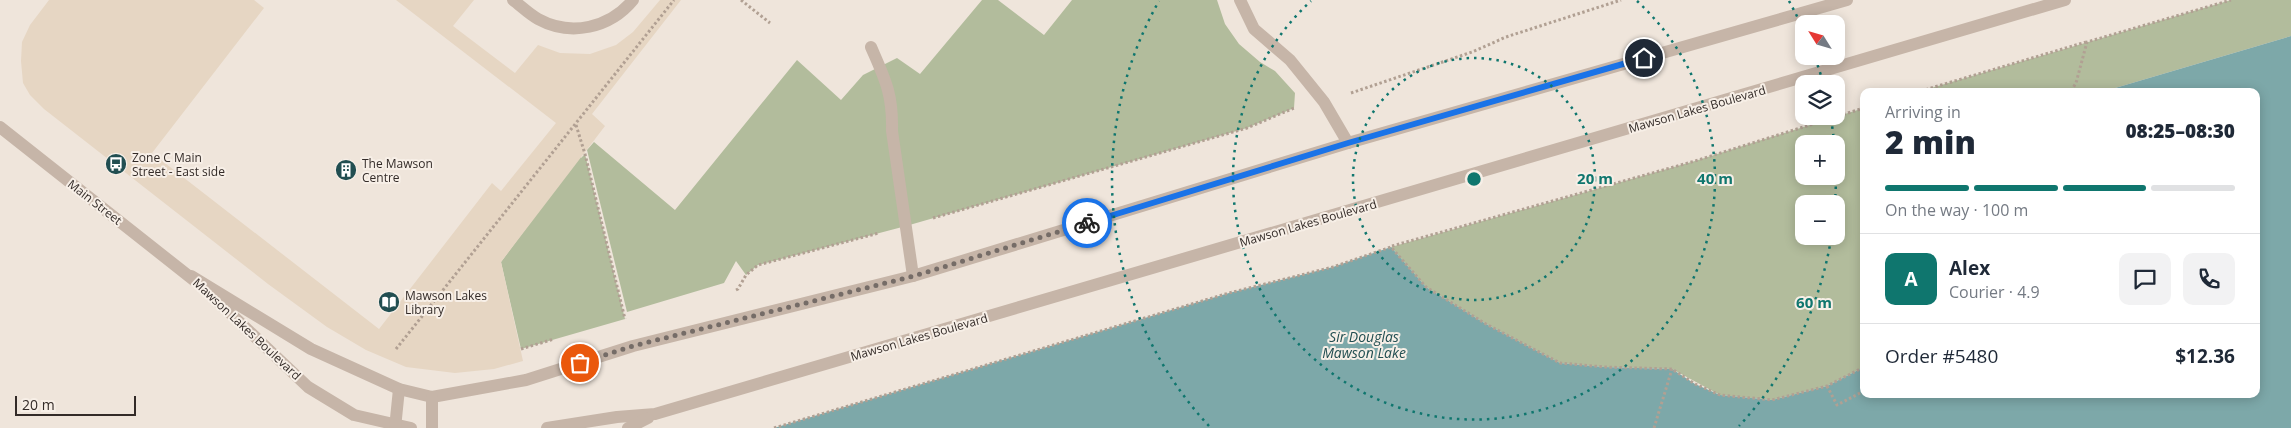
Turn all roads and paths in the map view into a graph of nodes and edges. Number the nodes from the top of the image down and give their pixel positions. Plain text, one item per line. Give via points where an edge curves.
1 (513, 0) edge
2 (633, 0) edge
3 (674, 0) edge
4 (741, 0) edge
5 (1240, 0) edge
6 (1621, 0) edge
7 (1847, 0) edge
8 (2065, 0) edge
9 (2231, 0) edge
10 (770, 23) dead end
11 (2086, 42) junction
12 (871, 46) dead end
13 (1931, 88) edge
14 (2073, 88) edge
15 (1324, 102) junction
16 (1860, 109) edge
17 (576, 125) junction
18 (0, 127) edge
19 (1348, 143) junction
20 (906, 226) junction
21 (1391, 246) junction
22 (191, 276) junction
23 (914, 276) junction
24 (729, 291) dead end
25 (634, 317) dead end
26 (625, 319) junction
27 (615, 322) dead end
28 (559, 338) dead end
29 (396, 349) dead end
30 (521, 349) dead end
31 (1672, 369) junction
32 (1860, 369) edge
33 (1828, 386) junction
34 (399, 390) junction
35 (1860, 393) edge
36 (432, 397) junction
37 (655, 414) junction
38 (395, 427) edge
39 (411, 428) edge
40 (432, 428) edge
41 (547, 428) edge
42 (628, 428) edge
43 (774, 428) edge
44 (1654, 428) edge

1 - 2 street via 537,18 558,27 585,28 609,21
3 - 17 path
4 - 10 path
5 - 15 street via 1254,29 1290,60
6 - 15 path via 1506,36 1472,52
7 - 19 street, Mawson Lakes Boulevard
8 - 37 street, Mawson Lakes Boulevard
9 - 11 path
11 - 13 path
11 - 14 path
12 - 20 street via 893,107 892,131
15 - 19 street
15 - 20 path via 1294,108 1247,128
16 - 21 path via 1685,164
17 - 26 path
17 - 29 path
18 - 22 street, Main Street
19 - 23 street, Mawson Lakes Boulevard
20 - 23 street
20 - 24 path via 758,265 746,275 738,289
21 - 31 path via 1426,287 1486,324 1560,363
21 - 43 path via 1333,267 1230,293
22 - 34 street, Mawson Lakes Boulevard via 310,349
22 - 38 street, Mawson Lakes Boulevard via 308,387 354,415
23 - 36 street, Mawson Lakes Boulevard via 633,346 526,380
25 - 26 path
26 - 27 path
28 - 30 path
31 - 33 path via 1720,395 1772,400
31 - 44 path
32 - 33 path
33 - 35 path via 1837,405
34 - 36 street, Mawson Lakes Boulevard
34 - 38 street
36 - 40 street
37 - 41 street, Mawson Lakes Boulevard
37 - 42 street
38 - 39 street, Mawson Lakes Boulevard

